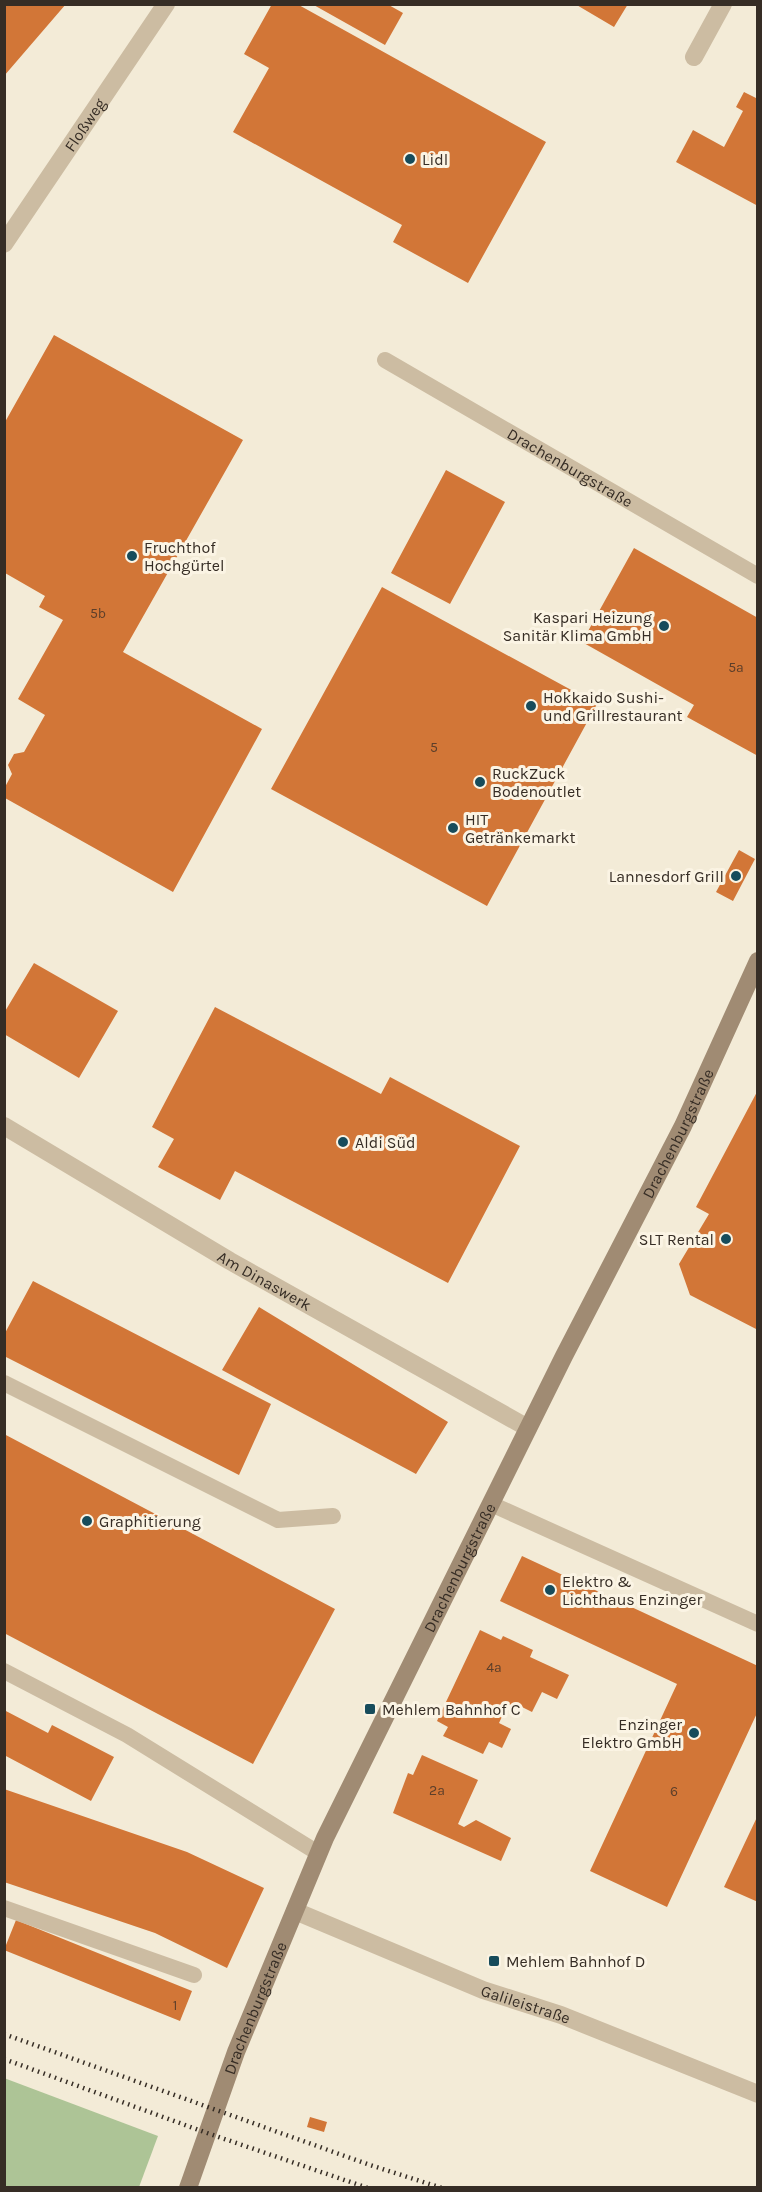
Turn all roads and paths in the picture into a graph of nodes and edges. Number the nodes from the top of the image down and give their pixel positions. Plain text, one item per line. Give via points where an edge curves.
1 (166, 4) edge
2 (723, 4) edge
3 (694, 57) dead end
4 (4, 244) edge
5 (385, 360) dead end
6 (758, 576) edge
7 (758, 961) edge
8 (4, 1126) edge
9 (4, 1383) edge
10 (528, 1428) junction
11 (491, 1504) junction
12 (333, 1516) dead end
13 (758, 1624) edge
14 (4, 1671) edge
15 (318, 1853) junction
16 (4, 1908) edge
17 (295, 1911) junction
18 (194, 1975) dead end
19 (758, 2094) edge
20 (188, 2187) edge

1 - 4 street, Floßweg
2 - 3 street
5 - 6 lane, Drachenburgstraße
7 - 10 street, Drachenburgstraße via 683,1126
8 - 10 street, Am Dinaswerk via 230,1261
9 - 12 lane via 278,1520
10 - 11 street, Drachenburgstraße
11 - 13 lane
11 - 15 street, Drachenburgstraße
14 - 15 lane via 127,1735
15 - 17 street, Drachenburgstraße
16 - 18 lane
17 - 19 street, Galileistraße via 483,1990 561,2015
17 - 20 street, Drachenburgstraße via 236,2052

